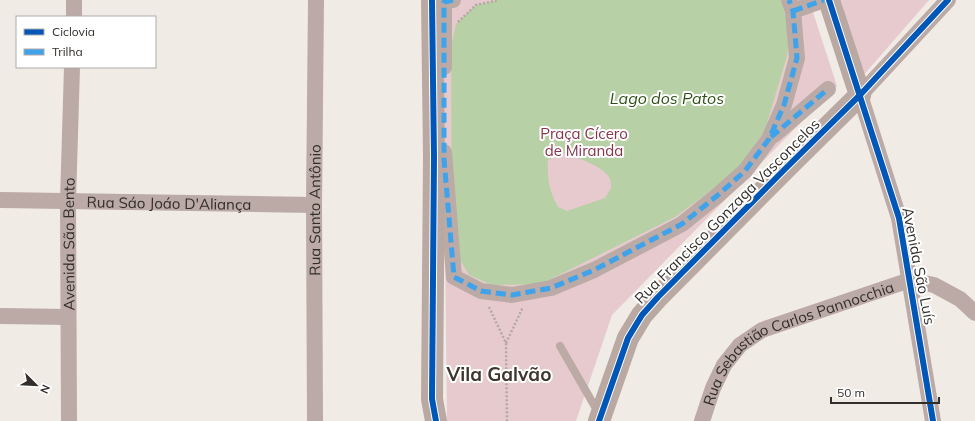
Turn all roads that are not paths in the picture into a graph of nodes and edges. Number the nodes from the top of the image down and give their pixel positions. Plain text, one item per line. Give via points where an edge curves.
1 (74, 0) edge
2 (316, 0) edge
3 (432, 0) edge
4 (453, 0) edge
5 (824, 0) edge
6 (829, 0) edge
7 (948, 0) edge
8 (791, 6) edge
9 (74, 16) edge
10 (72, 68) edge
11 (828, 89) dead end
12 (860, 95) junction
13 (769, 139) junction
14 (0, 200) edge
15 (68, 201) junction
16 (314, 205) junction
17 (910, 280) junction
18 (975, 313) edge
19 (0, 316) edge
20 (68, 317) junction
21 (560, 346) dead end
22 (600, 418) edge
23 (69, 421) edge
24 (315, 421) edge
25 (436, 421) edge
26 (702, 421) edge
27 (933, 421) edge

1 - 9 street
2 - 16 street, Rua Santo Antônio
3 - 25 street via 432,399
4 - 13 street via 444,2 444,159 454,277 481,291 512,295 551,288 594,270 682,224 745,171
5 - 8 street
6 - 12 street
7 - 12 street
8 - 13 street via 797,58 784,105
10 - 15 street, Avenida São Bento
11 - 13 street
12 - 17 street, Avenida São Luís via 899,218
12 - 22 street, Rua Francisco Gonzaga Vasconcelos via 658,296 642,315 628,338
14 - 15 street, Rua Sáo Joáo D'Aliança
15 - 16 street, Rua Sáo Joáo D'Aliança
15 - 20 street, Avenida São Bento
16 - 24 street, Rua Santo Antônio
17 - 18 street via 934,285 960,299
17 - 26 street, Rua Sebastião Carlos Pannocchia via 762,330 740,345 724,364
17 - 27 street, Avenida São Luís
19 - 20 street
20 - 23 street, Avenida São Bento
21 - 22 lane

